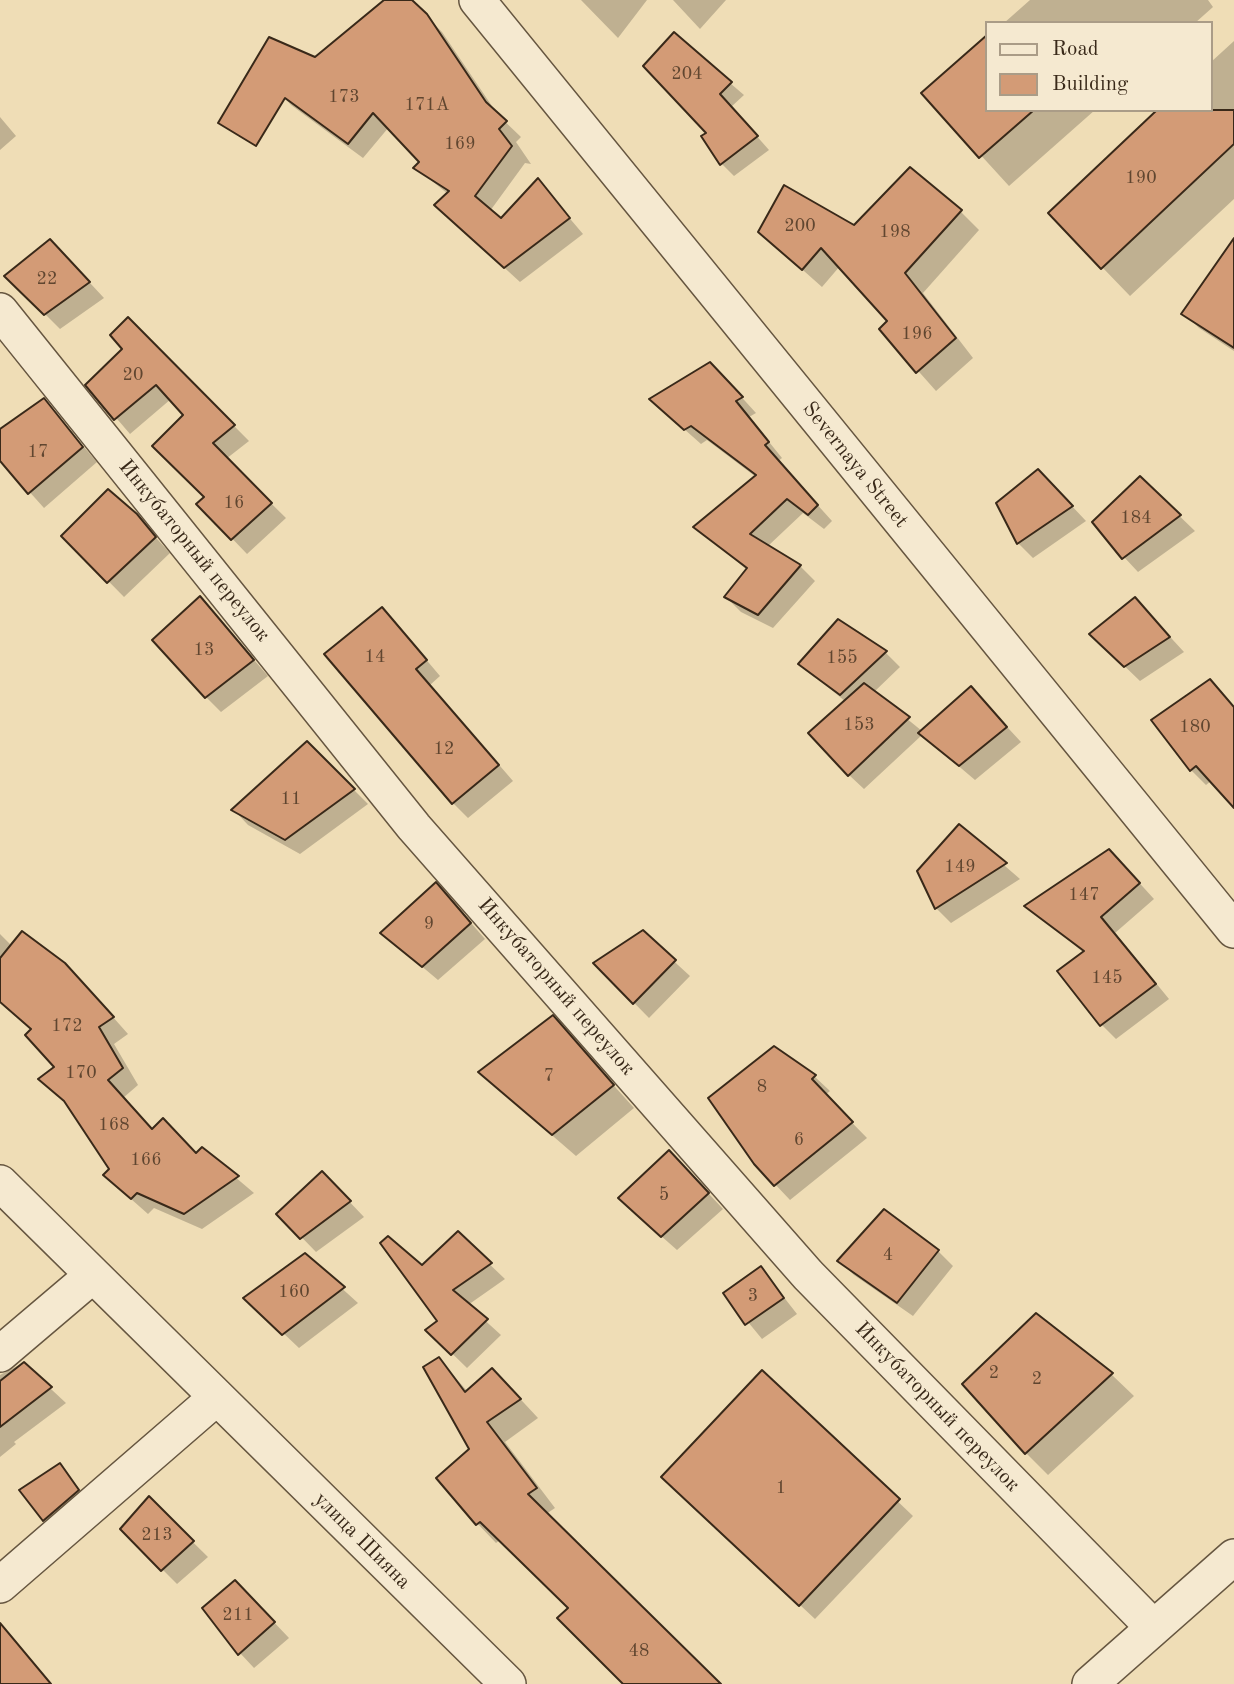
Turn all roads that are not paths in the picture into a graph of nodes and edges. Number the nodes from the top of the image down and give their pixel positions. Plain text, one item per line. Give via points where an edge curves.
1 (477, 0) edge
2 (0, 311) edge
3 (1234, 930) edge
4 (0, 1183) edge
5 (93, 1275) junction
6 (0, 1354) edge
7 (217, 1397) junction
8 (1234, 1557) edge
9 (0, 1585) edge
10 (1153, 1627) junction
11 (508, 1684) edge
12 (1090, 1684) edge

1 - 3 street, Severnaya Street
2 - 10 street, Инкубаторный переулок via 414,827 808,1275
4 - 5 street, улица Шияна
5 - 6 street
5 - 7 street, улица Шияна
7 - 9 street
7 - 11 street, улица Шияна
8 - 10 street
10 - 12 street

